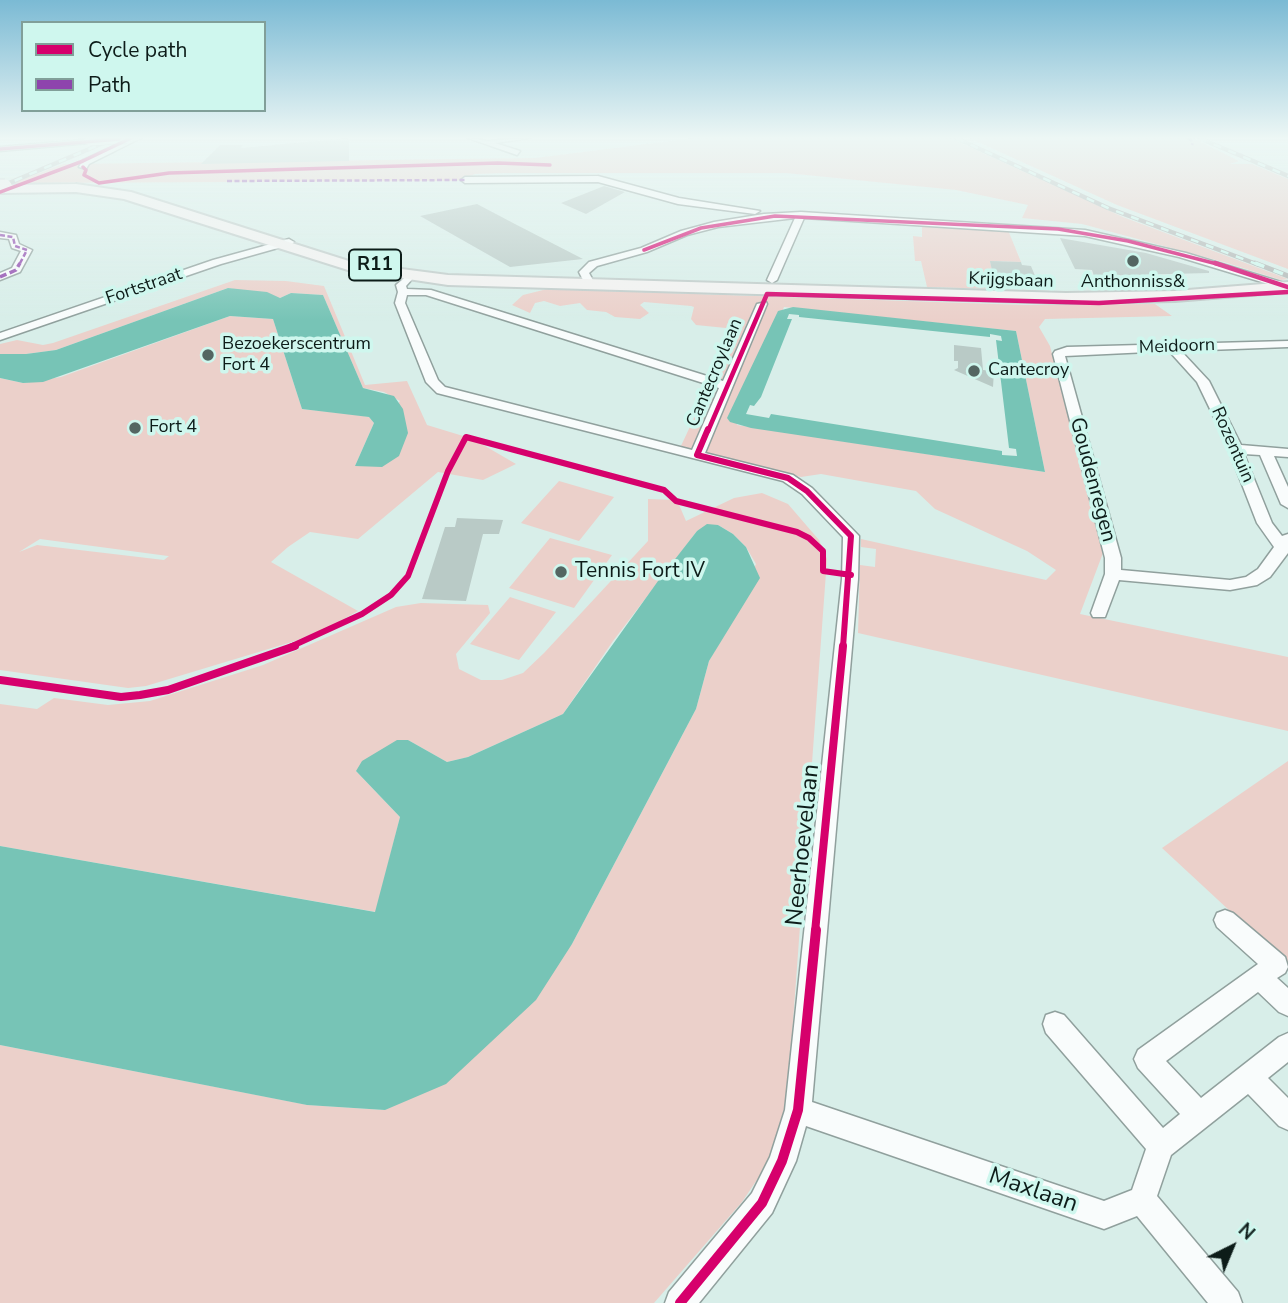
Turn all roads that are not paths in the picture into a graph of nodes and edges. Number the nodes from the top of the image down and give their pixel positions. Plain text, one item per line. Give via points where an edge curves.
1 (147, 199) edge
2 (667, 199) edge
3 (802, 215) junction
4 (764, 217) junction
5 (0, 235) edge
6 (285, 243) junction
7 (0, 277) edge
8 (772, 280) dead end
9 (588, 281) junction
10 (406, 284) junction
11 (1284, 287) edge
12 (732, 288) joint
13 (762, 304) dead end
14 (0, 337) edge
15 (1288, 344) edge
16 (1172, 348) junction
17 (1067, 351) joint
18 (725, 386) junction
19 (1235, 449) junction
20 (1265, 452) junction
21 (1288, 453) edge
22 (696, 455) junction
23 (1288, 505) edge
24 (1285, 544) edge
25 (1113, 573) junction
26 (1099, 612) dead end
27 (1225, 920) dead end
28 (1259, 977) junction
29 (1288, 1004) edge
30 (1055, 1024) dead end
31 (1288, 1046) edge
32 (1249, 1077) junction
33 (798, 1110) junction
34 (1199, 1116) junction
35 (1288, 1117) edge
36 (1161, 1146) junction
37 (1142, 1200) junction
38 (680, 1303) edge
39 (1227, 1303) edge

1 - 6 main road, Krijgsbaan / R11
2 - 4 street via 754,210
3 - 4 street
3 - 8 street
3 - 11 street via 1085,233 1173,252
4 - 9 street via 701,228 588,266
5 - 7 street via 13,237 15,246 27,250 16,270
6 - 9 main road, Krijgsbaan / R11 via 402,269 528,271
6 - 10 main road, Krijgsbaan / R11
6 - 14 street, Fortstraat
9 - 10 main road, Krijgsbaan / R11 via 564,285
9 - 12 main road, Krijgsbaan / R11
10 - 18 street, Cantecroylaan
10 - 22 street, Neerhoevelaan via 400,303 432,382 441,390
11 - 12 main road, Krijgsbaan / R11 via 1066,298
13 - 18 street, Cantecroylaan
15 - 16 street, Meidoorn
16 - 17 street, Meidoorn
16 - 19 street, Rozentuin via 1203,381
17 - 25 street, Goudenregen via 1059,358 1113,558
18 - 22 street, Cantecroylaan
19 - 20 street
19 - 24 street, Rozentuin via 1265,523
20 - 21 street
20 - 23 street, Rozentuin
22 - 33 street, Neerhoevelaan via 797,482 851,536
24 - 25 street, Rozentuin via 1264,573 1251,581 1230,584
25 - 26 street, Goudenregen
27 - 28 street via 1277,965
28 - 29 street
28 - 34 street via 1147,1059
30 - 36 street
31 - 32 street
32 - 34 street
32 - 35 street
33 - 37 street, Maxlaan via 1104,1215
33 - 38 street, Neerhoevelaan via 782,1161 761,1203
34 - 36 street
36 - 37 street
37 - 39 street

